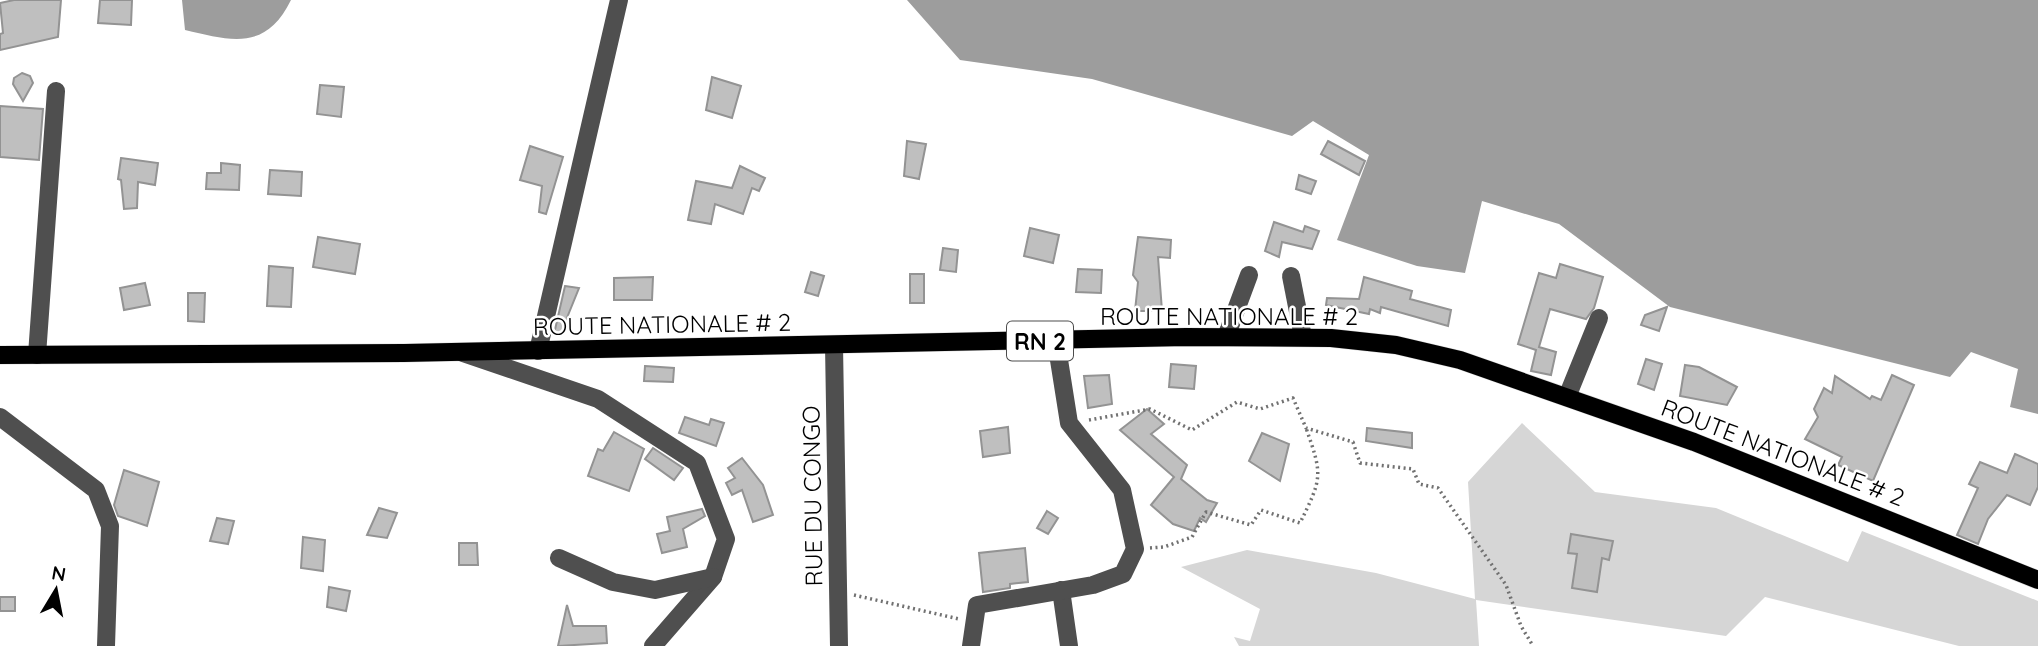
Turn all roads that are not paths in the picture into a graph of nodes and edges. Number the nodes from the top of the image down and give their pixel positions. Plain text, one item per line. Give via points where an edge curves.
1 (619, 0) edge
2 (56, 91) dead end
3 (1249, 275) dead end
4 (1291, 276) dead end
5 (1599, 318) dead end
6 (1226, 337) junction
7 (1303, 338) junction
8 (1056, 341) junction
9 (834, 345) junction
10 (538, 351) junction
11 (460, 352) junction
12 (0, 355) edge
13 (37, 355) junction
14 (1567, 397) junction
15 (0, 417) edge
16 (559, 558) dead end
17 (713, 577) junction
18 (2038, 580) edge
19 (1061, 590) junction
20 (106, 646) edge
21 (653, 646) edge
22 (839, 646) edge
23 (971, 646) edge
24 (1069, 646) edge

1 - 10 street
2 - 13 street
3 - 6 street
4 - 7 street
5 - 14 street
6 - 7 main road, ROUTE NATIONALE # 2 / RN 2
6 - 8 main road, ROUTE NATIONALE # 2 / RN 2
7 - 14 main road, ROUTE NATIONALE # 2 / RN 2 via 1396,345 1460,360
8 - 9 main road, ROUTE NATIONALE # 2 / RN 2
8 - 19 street via 1069,423 1122,489 1135,550 1123,575
9 - 10 main road, ROUTE NATIONALE # 2 / RN 2
9 - 22 street, RUE DU CONGO
10 - 11 main road, ROUTE NATIONALE # 2 / RN 2
11 - 13 main road, ROUTE NATIONALE # 2 / RN 2
11 - 17 street via 598,399 697,463 726,539
12 - 13 main road, ROUTE NATIONALE # 2 / RN 2
14 - 18 main road, ROUTE NATIONALE # 2 / RN 2 via 1694,442
15 - 20 street via 96,490 110,526
16 - 17 street via 613,582 655,590
17 - 21 street
19 - 23 street via 977,605
19 - 24 street

